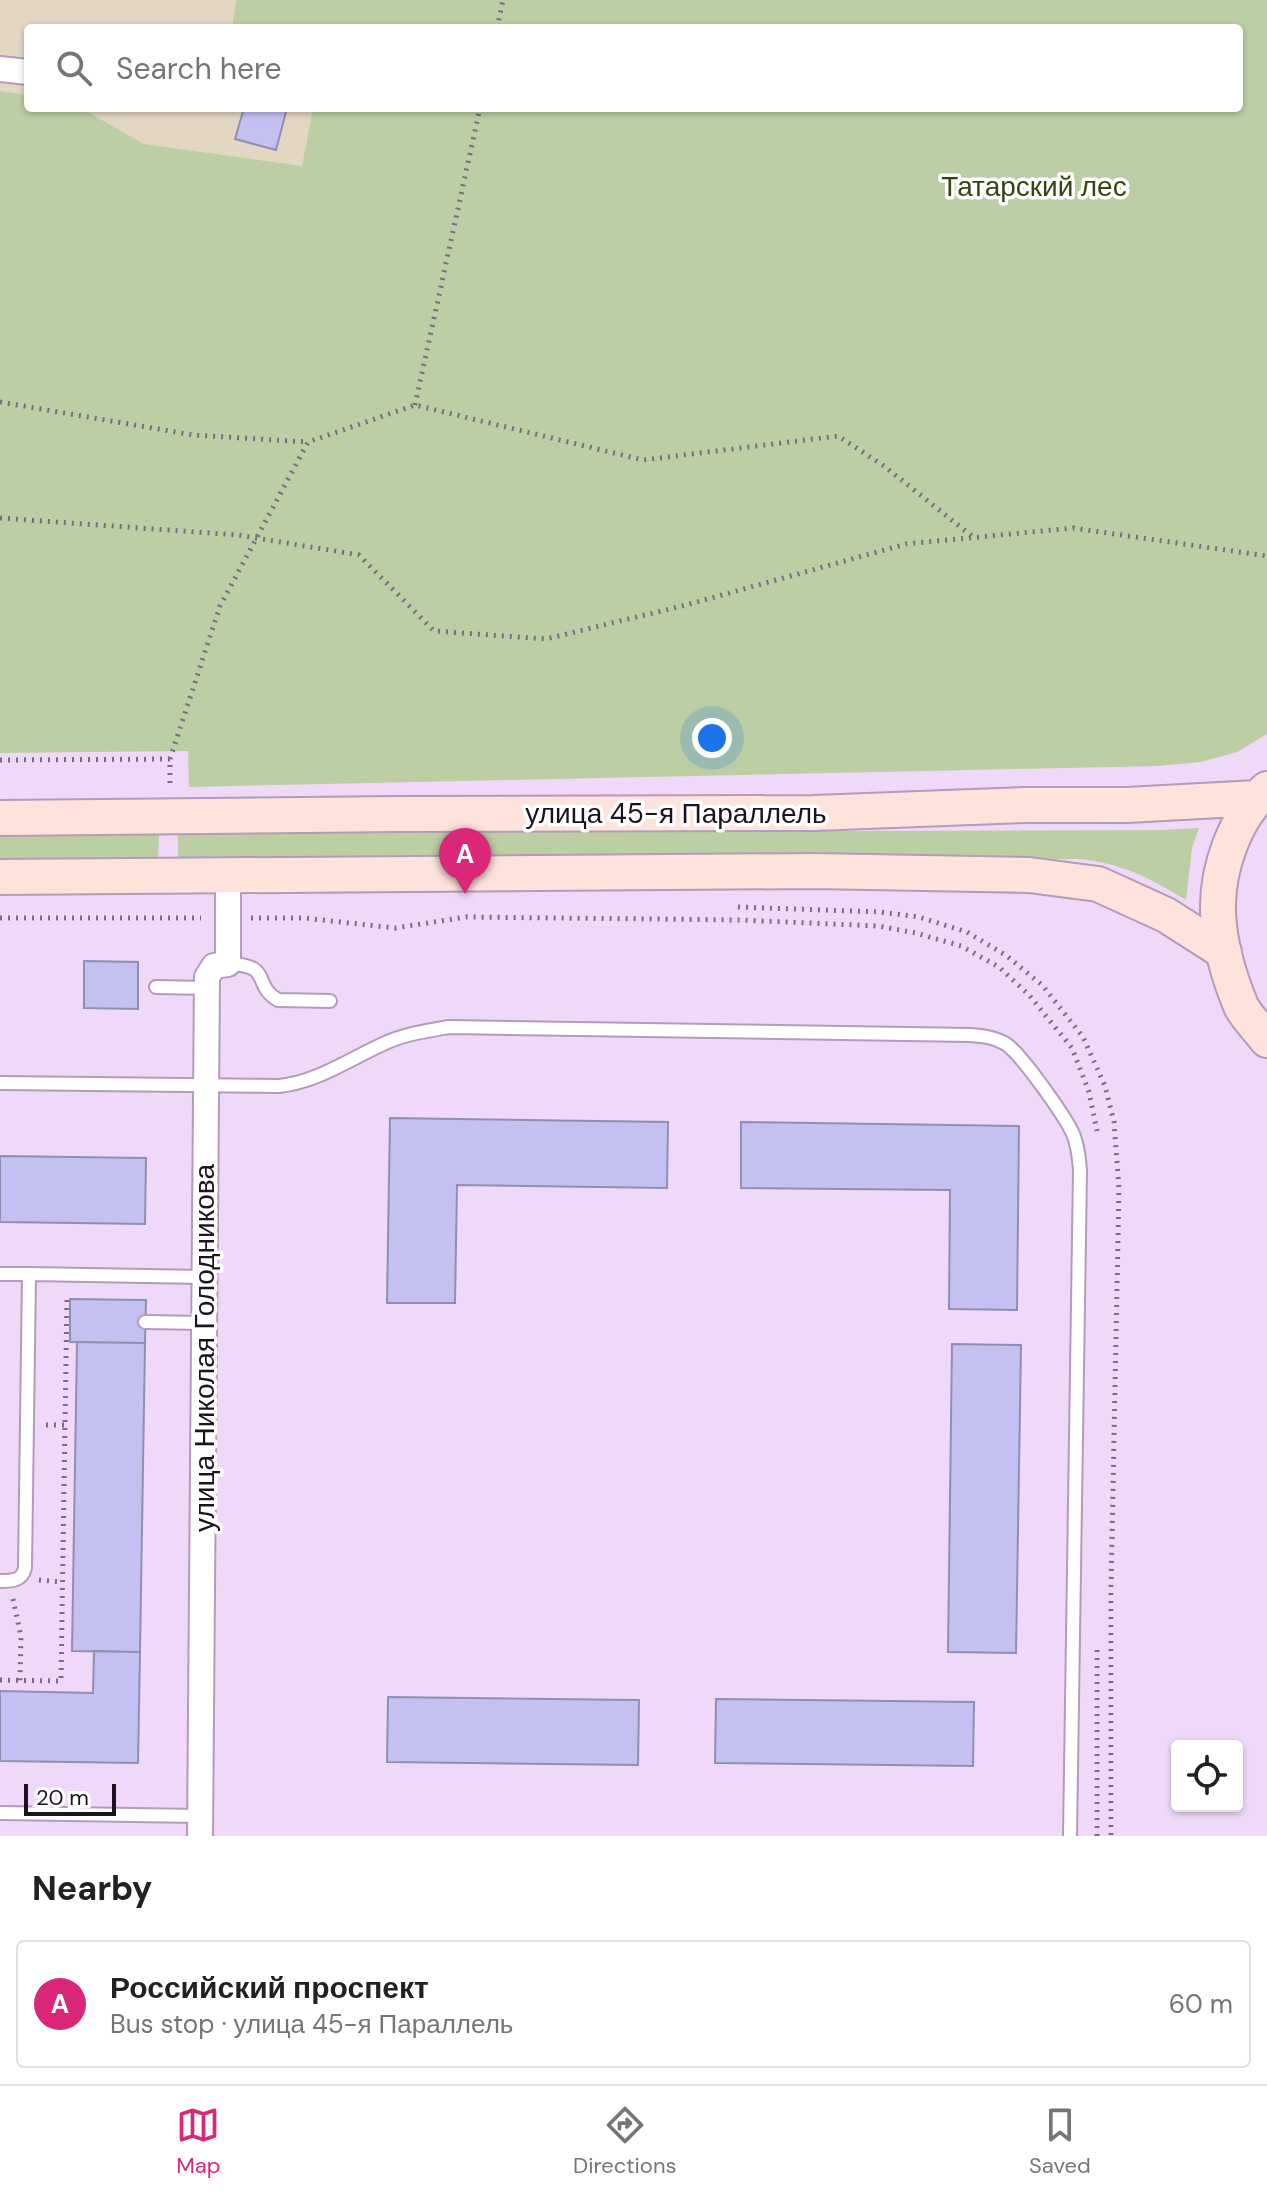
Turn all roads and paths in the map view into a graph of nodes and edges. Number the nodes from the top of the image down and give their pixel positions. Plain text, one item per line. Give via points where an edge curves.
1 (503, 0) edge
2 (498, 24) edge
3 (0, 69) edge
4 (24, 72) edge
5 (479, 112) edge
6 (0, 402) edge
7 (415, 405) junction
8 (308, 442) junction
9 (0, 518) edge
10 (974, 537) junction
11 (256, 538) junction
12 (1267, 556) edge
13 (170, 759) dead end
14 (1262, 793) edge
15 (0, 818) edge
16 (228, 875) junction
17 (0, 877) edge
18 (724, 907) dead end
19 (0, 918) edge
20 (228, 918) junction
21 (1224, 952) junction
22 (228, 964) junction
23 (156, 987) dead end
24 (207, 988) junction
25 (330, 1001) dead end
26 (1267, 1040) edge
27 (0, 1083) edge
28 (206, 1085) junction
29 (1098, 1140) dead end
30 (0, 1274) edge
31 (29, 1274) junction
32 (67, 1275) junction
33 (204, 1277) junction
34 (145, 1322) dead end
35 (204, 1323) junction
36 (4, 1581) edge
37 (1097, 1634) dead end
38 (0, 1680) edge
39 (20, 1681) junction
40 (0, 1813) edge
41 (200, 1826) edge
42 (1070, 1836) edge
43 (1097, 1836) edge
44 (1111, 1836) edge

1 - 2 path
3 - 4 street
5 - 7 path
6 - 8 path via 193,435
7 - 8 path
7 - 10 path via 643,460 838,436
8 - 11 path
9 - 11 path
10 - 11 path via 906,544 546,639 434,631 359,555
10 - 12 path via 1073,528
11 - 13 path via 220,606
14 - 15 main road, улица 45-я Параллель via 1127,805 814,813
14 - 21 main road via 1232,836 1223,871 1218,910
16 - 17 main road, улица 45-я Параллель
16 - 20 street
16 - 21 main road, улица 45-я Параллель via 1029,875 1098,884 1166,915
18 - 44 path via 880,912 967,932 1043,986 1083,1037 1105,1086 1114,1122 1119,1188
19 - 20 path
20 - 22 street
20 - 29 path via 304,918 395,928 466,917 741,920 878,926 916,933 961,946 999,967 1029,995 1072,1048 1089,1092
21 - 26 main road via 1243,1009
22 - 24 street via 209,970
22 - 25 lane via 256,969 278,1000
23 - 24 lane
24 - 28 street, улица Николая Голодникова
27 - 28 lane
28 - 33 street, улица Николая Голодникова
28 - 42 lane via 298,1084 385,1043 449,1027 970,1035 1008,1045 1073,1134 1080,1170
30 - 31 lane
31 - 32 lane
31 - 36 lane via 25,1568 18,1579
32 - 33 lane
32 - 39 path via 61,1681
33 - 35 street, улица Николая Голодникова
34 - 35 lane
35 - 41 street, улица Николая Голодникова
36 - 39 path via 21,1637
37 - 43 path
38 - 39 path
40 - 41 lane

